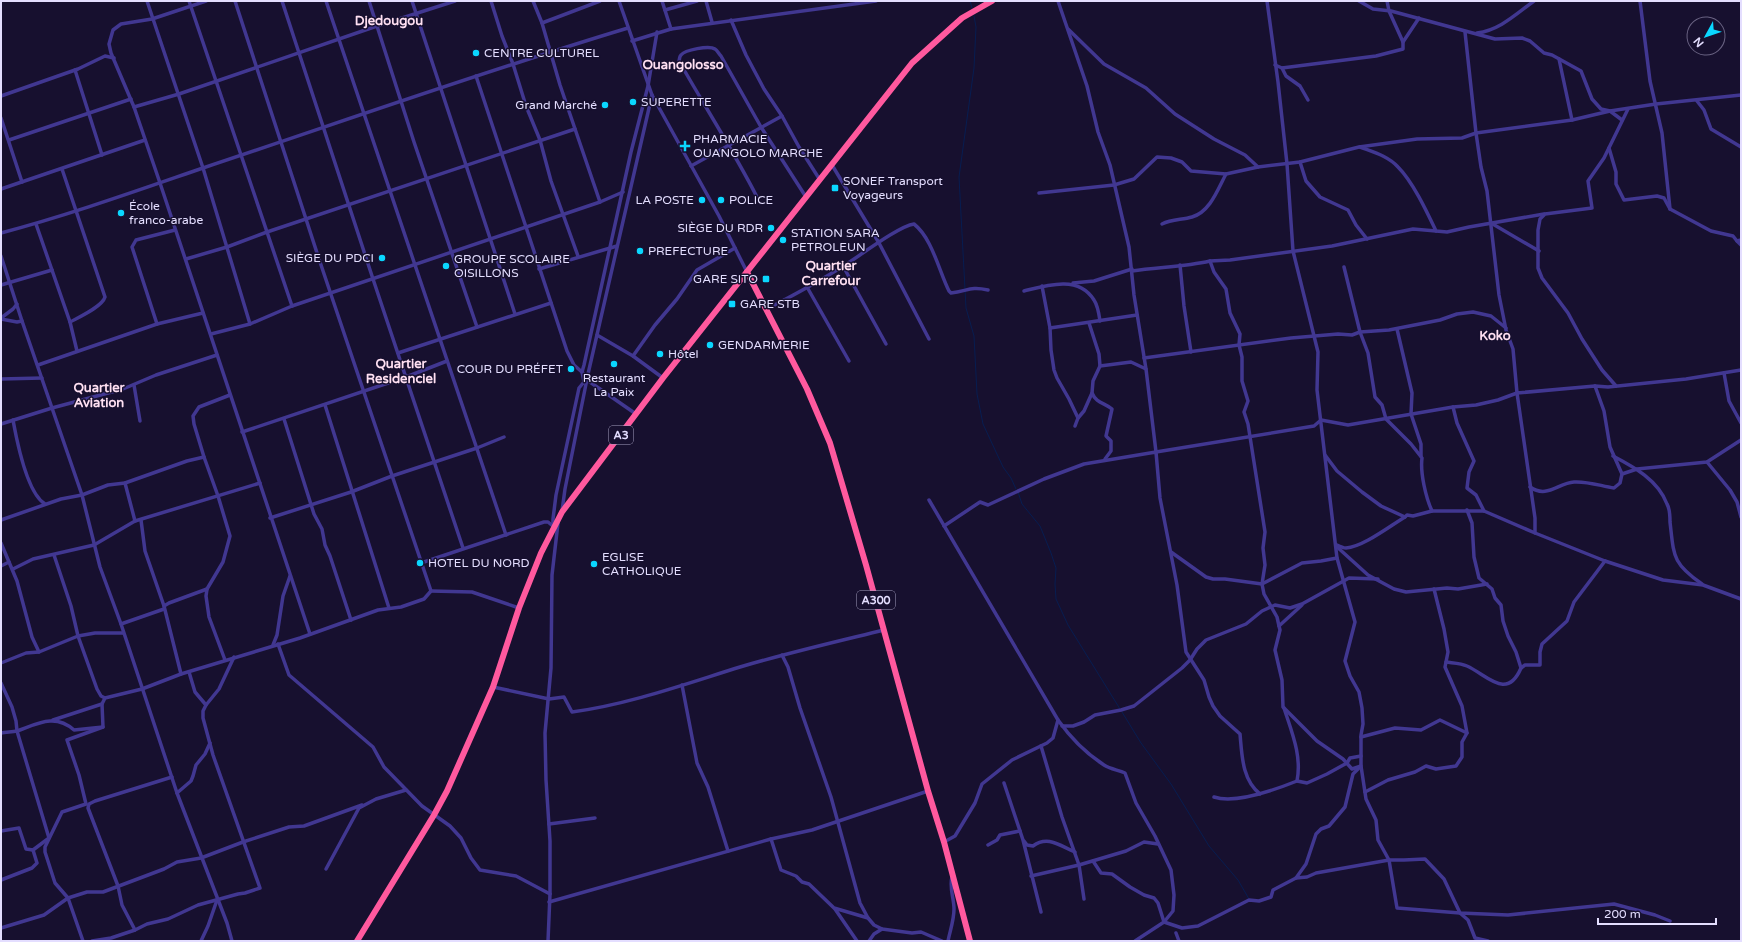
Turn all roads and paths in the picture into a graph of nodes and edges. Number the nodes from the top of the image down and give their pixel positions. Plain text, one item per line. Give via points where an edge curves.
1 (147, 1) edge
2 (189, 1) edge
3 (206, 1) edge
4 (235, 1) edge
5 (282, 1) edge
6 (326, 1) edge
7 (369, 1) edge
8 (412, 1) edge
9 (453, 1) edge
10 (491, 1) edge
11 (533, 1) edge
12 (600, 1) edge
13 (619, 1) edge
14 (662, 1) edge
15 (697, 1) edge
16 (706, 1) edge
17 (876, 1) edge
18 (992, 1) edge
19 (1058, 1) edge
20 (1267, 1) edge
21 (1359, 1) edge
22 (1387, 1) edge
23 (1534, 1) edge
24 (1640, 1) edge
25 (191, 6) junction
26 (665, 10) junction
27 (1389, 11) junction
28 (416, 14) junction
29 (1419, 18) junction
30 (152, 19) junction
31 (731, 20) junction
32 (712, 22) junction
33 (542, 23) junction
34 (377, 26) junction
35 (628, 28) junction
36 (671, 29) junction
37 (1068, 29) junction
38 (658, 32) junction
39 (1465, 32) junction
40 (1476, 33) junction
41 (338, 39) junction
42 (632, 41) junction
43 (1402, 42) junction
44 (550, 51) junction
45 (298, 53) junction
46 (114, 58) junction
47 (1559, 59) junction
48 (513, 64) junction
49 (1275, 65) junction
50 (256, 68) junction
51 (1282, 68) junction
52 (75, 70) junction
53 (476, 76) junction
54 (217, 81) junction
55 (648, 86) junction
56 (440, 89) junction
57 (179, 94) junction
58 (652, 95) junction
59 (1741, 95) edge
60 (1, 96) edge
61 (130, 100) junction
62 (1308, 100) dead end
63 (1697, 101) junction
64 (402, 102) junction
65 (1656, 104) junction
66 (134, 107) junction
67 (1628, 109) junction
68 (1610, 111) junction
69 (88, 113) junction
70 (364, 115) junction
71 (782, 116) junction
72 (1, 118) edge
73 (1572, 120) junction
74 (1622, 120) junction
75 (761, 127) junction
76 (324, 128) junction
77 (575, 129) junction
78 (1476, 133) junction
79 (9, 140) junction
80 (145, 140) junction
81 (540, 140) junction
82 (281, 142) junction
83 (729, 145) junction
84 (1359, 147) junction
85 (1741, 147) edge
86 (1609, 148) junction
87 (502, 153) junction
88 (102, 155) junction
89 (241, 156) junction
90 (1300, 162) junction
91 (1287, 164) junction
92 (465, 165) junction
93 (832, 165) junction
94 (691, 166) junction
95 (1258, 167) junction
96 (203, 168) junction
97 (62, 169) junction
98 (1226, 174) junction
99 (426, 178) junction
100 (820, 180) junction
101 (22, 182) junction
102 (160, 183) junction
103 (1114, 185) junction
104 (1, 189) edge
105 (389, 190) junction
106 (622, 192) junction
107 (1039, 193) dead end
108 (757, 197) dead end
109 (807, 198) junction
110 (600, 202) junction
111 (349, 205) junction
112 (1670, 209) junction
113 (75, 211) junction
114 (563, 213) junction
115 (1545, 214) junction
116 (306, 219) junction
117 (1491, 223) junction
118 (36, 224) junction
119 (1162, 224) dead end
120 (526, 227) junction
121 (175, 230) junction
122 (1436, 231) junction
123 (267, 232) junction
124 (1, 233) edge
125 (1367, 238) junction
126 (490, 239) junction
127 (1739, 240) edge
128 (879, 243) junction
129 (1741, 244) edge
130 (617, 246) junction
131 (610, 247) junction
132 (226, 248) junction
133 (735, 248) junction
134 (1293, 251) junction
135 (1539, 251) junction
136 (451, 253) junction
137 (1, 256) edge
138 (578, 256) junction
139 (186, 259) junction
140 (1210, 261) junction
141 (1180, 264) junction
142 (415, 265) junction
143 (843, 266) junction
144 (1344, 267) dead end
145 (539, 269) junction
146 (52, 270) junction
147 (1132, 270) junction
148 (747, 272) junction
149 (373, 279) junction
150 (10, 282) junction
151 (1073, 283) junction
152 (1, 285) edge
153 (1042, 286) junction
154 (807, 287) junction
155 (988, 290) dead end
156 (1024, 291) dead end
157 (331, 294) junction
158 (551, 303) junction
159 (17, 304) junction
160 (292, 306) junction
161 (767, 309) junction
162 (203, 313) junction
163 (515, 314) junction
164 (1137, 315) junction
165 (1, 318) edge
166 (22, 321) junction
167 (1100, 321) junction
168 (70, 322) junction
169 (1089, 323) junction
170 (157, 324) junction
171 (250, 324) junction
172 (477, 327) junction
173 (1050, 328) junction
174 (1506, 328) junction
175 (1397, 329) junction
176 (1360, 332) junction
177 (211, 334) junction
178 (597, 335) junction
179 (1315, 336) junction
180 (439, 339) junction
181 (928, 339) dead end
182 (886, 344) dead end
183 (1239, 345) junction
184 (77, 351) junction
185 (1191, 352) junction
186 (398, 353) junction
187 (217, 355) junction
188 (633, 356) junction
189 (1144, 358) junction
190 (447, 361) junction
191 (849, 361) dead end
192 (38, 365) junction
193 (1100, 366) junction
194 (1146, 369) junction
195 (1741, 370) edge
196 (582, 372) junction
197 (1724, 373) junction
198 (588, 374) junction
199 (406, 377) junction
200 (42, 378) junction
201 (664, 378) junction
202 (1, 380) edge
203 (587, 380) junction
204 (134, 385) junction
205 (1595, 386) junction
206 (1616, 386) junction
207 (364, 392) junction
208 (1517, 392) junction
209 (1092, 393) junction
210 (230, 395) junction
211 (325, 405) junction
212 (1453, 407) junction
213 (52, 408) junction
214 (636, 414) junction
215 (1411, 414) junction
216 (1078, 418) junction
217 (284, 419) junction
218 (1386, 419) junction
219 (13, 420) junction
220 (1321, 420) junction
221 (140, 421) dead end
222 (1741, 423) edge
223 (1, 424) edge
224 (1075, 426) dead end
225 (242, 432) junction
226 (504, 437) dead end
227 (1250, 437) junction
228 (1741, 440) edge
229 (478, 448) junction
230 (1156, 452) junction
231 (1325, 455) junction
232 (1613, 456) junction
233 (1421, 457) junction
234 (204, 458) junction
235 (1105, 459) junction
236 (435, 461) junction
237 (1707, 462) junction
238 (1637, 470) junction
239 (1622, 474) junction
240 (392, 476) junction
241 (125, 482) junction
242 (260, 483) junction
243 (1530, 487) junction
244 (352, 492) junction
245 (82, 495) junction
246 (218, 496) junction
247 (929, 500) dead end
248 (45, 504) junction
249 (311, 505) junction
250 (1467, 510) junction
251 (1432, 511) junction
252 (1484, 511) junction
253 (561, 515) junction
254 (1405, 517) junction
255 (1741, 517) edge
256 (270, 518) junction
257 (1, 520) edge
258 (141, 520) junction
259 (135, 522) junction
260 (944, 526) junction
261 (554, 527) junction
262 (1535, 533) junction
263 (506, 535) junction
264 (1, 543) edge
265 (1336, 545) junction
266 (94, 546) junction
267 (463, 548) junction
268 (1171, 552) junction
269 (54, 555) junction
270 (1337, 558) junction
271 (1605, 561) junction
272 (9, 562) junction
273 (421, 563) junction
274 (1, 566) edge
275 (13, 569) junction
276 (290, 576) junction
277 (1378, 579) junction
278 (1344, 581) junction
279 (1262, 584) junction
280 (1487, 584) junction
281 (1703, 585) junction
282 (207, 589) junction
283 (1434, 589) junction
284 (431, 591) junction
285 (1741, 598) edge
286 (1302, 604) junction
287 (164, 607) junction
288 (1272, 607) junction
289 (389, 608) junction
290 (519, 608) junction
291 (351, 620) junction
292 (121, 624) junction
293 (1279, 626) junction
294 (884, 630) junction
295 (123, 633) junction
296 (310, 634) junction
297 (78, 636) junction
298 (278, 644) junction
299 (273, 645) junction
300 (39, 652) junction
301 (782, 655) junction
302 (234, 657) junction
303 (225, 660) junction
304 (1190, 660) junction
305 (1446, 662) junction
306 (1, 663) edge
307 (1521, 668) junction
308 (190, 672) junction
309 (181, 674) junction
310 (1, 683) edge
311 (682, 685) junction
312 (493, 687) junction
313 (142, 690) junction
314 (105, 698) junction
315 (549, 699) junction
316 (102, 704) junction
317 (206, 705) junction
318 (1283, 707) junction
319 (53, 720) junction
320 (1058, 720) junction
321 (1062, 726) junction
322 (103, 727) junction
323 (17, 731) junction
324 (1, 733) edge
325 (1467, 733) junction
326 (1361, 737) junction
327 (210, 743) junction
328 (1041, 746) junction
329 (1361, 756) junction
330 (1347, 763) junction
331 (1361, 766) junction
332 (172, 777) junction
333 (1297, 781) junction
334 (1004, 783) dead end
335 (406, 790) junction
336 (928, 791) junction
337 (1365, 792) junction
338 (177, 793) junction
339 (1260, 794) junction
340 (1214, 797) dead end
341 (362, 806) junction
342 (434, 816) junction
343 (595, 818) dead end
344 (838, 821) junction
345 (549, 824) junction
346 (1, 831) edge
347 (1020, 831) junction
348 (49, 838) junction
349 (771, 839) junction
350 (1023, 840) junction
351 (243, 842) junction
352 (944, 842) junction
353 (1158, 844) junction
354 (988, 845) dead end
355 (33, 850) junction
356 (728, 851) junction
357 (1075, 852) junction
358 (201, 858) junction
359 (1389, 860) junction
360 (1093, 861) junction
361 (1079, 865) junction
362 (326, 869) dead end
363 (953, 876) junction
364 (1032, 876) junction
365 (1296, 878) junction
366 (1, 880) edge
367 (118, 886) junction
368 (550, 894) junction
369 (68, 898) junction
370 (1084, 899) dead end
371 (217, 900) junction
372 (550, 902) junction
373 (834, 908) junction
374 (1041, 912) dead end
375 (1460, 913) junction
376 (868, 918) junction
377 (1670, 921) dead end
378 (1164, 922) junction
379 (1, 928) edge
380 (882, 929) junction
381 (135, 930) junction
382 (1176, 933) dead end
383 (83, 941) edge
384 (92, 941) edge
385 (201, 941) edge
386 (232, 941) edge
387 (357, 941) edge
388 (548, 941) edge
389 (857, 941) edge
390 (869, 941) edge
391 (942, 941) edge
392 (948, 941) edge
393 (970, 941) edge
394 (1135, 941) edge
395 (1179, 941) edge
396 (1488, 941) edge

1 - 30 street
2 - 25 street
3 - 25 street
4 - 50 street
5 - 45 street
6 - 41 street
7 - 34 street
8 - 28 street
9 - 28 street
10 - 48 street
11 - 33 street
12 - 33 street
13 - 35 street
14 - 26 street
15 - 26 street
16 - 32 street
17 - 31 street
18 - 93 highway, A3 via 962,18 912,63
19 - 37 street
20 - 49 street
21 - 27 street via 1373,9
22 - 27 street
23 - 40 street via 1511,19 1488,32
24 - 65 street via 1650,81
25 - 30 street
25 - 54 street
26 - 36 street
27 - 29 street
27 - 43 street
28 - 34 street
28 - 56 street
29 - 39 street
29 - 43 street
30 - 46 street via 121,24 112,30 109,44
30 - 57 street
31 - 32 street
31 - 71 street via 764,89
32 - 36 street
33 - 44 street
34 - 41 street
34 - 64 street
35 - 42 street
35 - 44 street
36 - 38 street
37 - 95 street via 1104,64 1146,88 1175,114 1245,155
37 - 103 street via 1087,86
38 - 42 street
38 - 55 street
39 - 40 street
39 - 78 street
40 - 47 street via 1495,39 1522,38 1530,41 1544,53
41 - 45 street
41 - 70 street
42 - 55 street
43 - 51 street via 1403,49 1385,54
44 - 48 street
44 - 77 street
45 - 50 street
45 - 76 street
46 - 52 street via 105,56
46 - 61 street
47 - 68 street via 1581,71 1592,99 1601,109
47 - 73 street
48 - 53 street
48 - 81 street
49 - 51 street
49 - 91 street
50 - 54 street
50 - 82 street
51 - 62 street via 1291,81 1300,86
52 - 60 street
52 - 69 street
53 - 56 street
53 - 87 street
54 - 57 street
54 - 89 street
55 - 58 street
55 - 106 street
56 - 64 street
56 - 92 street
57 - 66 street
57 - 96 street
58 - 94 street
58 - 130 street
59 - 63 street
61 - 66 street
61 - 69 street
63 - 65 street
63 - 85 street via 1704,110 1711,129
64 - 70 street
64 - 99 street
65 - 67 street
65 - 112 street via 1667,168
66 - 80 street
67 - 68 street
67 - 74 street
68 - 73 street
68 - 74 street
69 - 79 street
69 - 88 street
70 - 76 street
70 - 105 street
71 - 75 street
71 - 100 street
72 - 79 street
73 - 78 street
74 - 86 street
75 - 83 street
75 - 83 street via 715,49 708,47 682,53 679,61
75 - 109 street
76 - 82 street
76 - 111 street
77 - 81 street
77 - 110 street
78 - 84 street via 1462,138 1417,139
78 - 117 street
79 - 101 street
80 - 88 street
80 - 102 street
81 - 87 street
81 - 114 street
82 - 89 street
82 - 116 street
83 - 94 street
83 - 108 street
84 - 90 street
84 - 122 street via 1381,155 1398,166 1415,191
86 - 112 street via 1616,172 1616,184 1624,200 1657,196 1664,198
86 - 115 street via 1588,181 1592,208
87 - 92 street
87 - 120 street
88 - 97 street
89 - 96 street
89 - 123 street
90 - 91 street
90 - 125 street via 1306,182 1320,197 1348,210
91 - 95 street
91 - 134 street
92 - 99 street
92 - 126 street
93 - 100 highway, A3
93 - 128 street
94 - 133 street
95 - 98 street
96 - 102 street
96 - 132 street
97 - 101 street
97 - 113 street
98 - 103 street via 1191,171 1182,162 1157,157 1134,179
98 - 119 street via 1206,209 1193,217
99 - 105 street
99 - 136 street
100 - 109 highway, A3
101 - 104 street
102 - 113 street
102 - 121 street
103 - 107 street
103 - 147 street
105 - 111 street
105 - 142 street
106 - 110 street
106 - 131 street
109 - 148 highway, A3
110 - 114 street
111 - 116 street
111 - 149 street
112 - 127 street via 1711,230
113 - 118 street
113 - 168 street via 105,297 99,305
114 - 120 street
114 - 138 street
115 - 117 street
115 - 135 street via 1540,219 1538,230
116 - 123 street
116 - 157 street
117 - 122 street via 1447,232
117 - 135 street
117 - 174 street via 1499,295
118 - 124 street
118 - 146 street
120 - 126 street
120 - 145 street
121 - 139 street
121 - 170 street via 133,243 133,251
122 - 125 street via 1413,229
123 - 132 street
123 - 160 street
125 - 134 street
126 - 136 street
126 - 163 street
127 - 129 street
128 - 143 street
128 - 155 street via 914,224 920,228 932,250 951,293 972,288
128 - 181 street
130 - 131 street
130 - 178 street
131 - 138 street
131 - 196 street
132 - 139 street
132 - 171 street
133 - 148 street
133 - 188 street via 697,270
134 - 140 street
134 - 179 street
135 - 206 street via 1538,268 1542,278 1568,313 1602,370
136 - 142 street
136 - 172 street
137 - 150 street
138 - 145 street
139 - 162 street
140 - 141 street
140 - 183 street via 1226,289 1230,312 1240,334
141 - 147 street
141 - 185 street
142 - 149 street
142 - 180 street
143 - 154 street
143 - 182 street
144 - 176 street
145 - 158 street
146 - 150 street
146 - 168 street
147 - 151 street via 1094,281
147 - 164 street
148 - 161 highway, A300
148 - 201 highway, A3
149 - 157 street
149 - 186 street
150 - 152 street
150 - 159 street
151 - 153 street
151 - 167 street via 1085,290 1094,300
153 - 156 street
153 - 173 street
154 - 161 street
154 - 191 street
157 - 160 street
157 - 207 street
158 - 163 street
158 - 196 street via 571,361
159 - 165 street
159 - 166 street
160 - 171 street
161 - 294 highway, A300 via 807,389 830,443
162 - 170 street
162 - 177 street
163 - 172 street
164 - 167 street
164 - 189 street
165 - 166 street
166 - 192 street
167 - 169 street
168 - 184 street
169 - 173 street
169 - 193 street via 1099,354
170 - 184 street
171 - 177 street
172 - 180 street
173 - 216 street via 1051,350 1057,378
174 - 175 street via 1491,316 1473,312
174 - 208 street via 1513,349
175 - 176 street
175 - 215 street via 1412,393
176 - 179 street via 1352,335
176 - 218 street via 1368,353 1375,397 1382,405
177 - 187 street
178 - 188 street
178 - 198 street
179 - 183 street
179 - 220 street
180 - 186 street
180 - 190 street
183 - 185 street
183 - 227 street via 1242,381 1248,401 1244,412
184 - 192 street
185 - 189 street
186 - 199 street
187 - 204 street
187 - 210 street
188 - 201 street
189 - 194 street
190 - 199 street
190 - 229 street
192 - 200 street
193 - 194 street via 1131,362
193 - 209 street via 1093,381
194 - 230 street
195 - 197 street
196 - 198 street
196 - 261 street via 584,382 579,388 555,502
197 - 206 street
197 - 222 street via 1729,402
198 - 203 street
199 - 207 street
199 - 236 street
200 - 202 street
200 - 213 street
201 - 214 highway, A3
203 - 214 street
203 - 253 street
204 - 213 street
204 - 221 street
205 - 206 street
205 - 208 street
205 - 232 street via 1604,411
207 - 211 street
207 - 240 street
208 - 212 street via 1490,402
208 - 243 street
209 - 216 street
209 - 235 street via 1094,398 1112,409 1106,436 1111,441 1111,451
210 - 225 street
210 - 234 street via 199,407 193,416
211 - 217 street
211 - 244 street
212 - 215 street
212 - 252 street via 1457,423 1474,460 1467,488 1476,495
213 - 219 street
213 - 245 street
214 - 253 highway, A3
215 - 218 street
215 - 233 street via 1421,444
216 - 224 street
217 - 225 street
217 - 249 street
218 - 220 street via 1348,425
218 - 233 street
219 - 223 street
219 - 248 street via 20,454 34,492 39,501
220 - 227 street via 1314,426
220 - 231 street
225 - 242 street
226 - 229 street
227 - 230 street
227 - 279 street via 1265,532
228 - 237 street
229 - 236 street
229 - 263 street
230 - 235 street
230 - 268 street via 1160,498
231 - 254 street via 1337,471 1362,492 1381,506
231 - 265 street
232 - 238 street
232 - 239 street
233 - 251 street via 1426,497
234 - 241 street via 186,461
234 - 246 street
235 - 260 street via 1060,472 988,505 980,502
236 - 240 street
236 - 267 street
237 - 238 street
237 - 255 street via 1730,490
238 - 239 street
238 - 281 street via 1656,485 1668,504 1673,553 1677,562 1688,575
239 - 243 street via 1620,483 1614,488 1576,481 1565,483 1554,490 1536,491
240 - 244 street
240 - 273 street
241 - 245 street via 108,485
241 - 259 street
242 - 246 street
242 - 256 street
243 - 262 street
244 - 249 street
244 - 289 street
245 - 248 street
245 - 266 street
246 - 258 street
246 - 282 street via 230,536 224,562
247 - 260 street
248 - 257 street
249 - 256 street
249 - 291 street via 322,529
250 - 251 street
250 - 252 street
250 - 280 street via 1472,524 1474,557 1479,578
251 - 254 street
252 - 262 street
253 - 261 highway, A3
253 - 315 street via 552,576
254 - 265 street via 1373,538 1346,548
256 - 276 street
258 - 259 street
258 - 287 street via 145,551
259 - 266 street
260 - 320 street
261 - 263 street via 544,522
261 - 290 highway, A3
262 - 271 street
263 - 267 street
264 - 272 street
265 - 270 street
265 - 277 street via 1359,568
266 - 269 street
266 - 292 street
267 - 273 street
268 - 279 street via 1206,577
268 - 304 street via 1184,643
269 - 275 street via 33,559
269 - 297 street
270 - 278 street
270 - 279 street via 1302,563
271 - 281 street via 1663,580
271 - 307 street via 1574,602 1567,621 1542,644 1540,665 1525,665
272 - 274 street
272 - 275 street
273 - 284 street
275 - 300 street via 28,615 32,637
276 - 296 street
276 - 299 street via 283,596
277 - 278 street via 1348,578
277 - 283 street via 1406,592
278 - 286 street
278 - 326 street via 1355,622 1345,661 1359,692 1363,724
279 - 288 street via 1264,594
280 - 283 street via 1458,590
280 - 307 street via 1501,605 1503,621
281 - 285 street
282 - 287 street
282 - 303 street via 209,617
283 - 305 street via 1448,652
284 - 289 street via 424,599 401,607
284 - 290 street via 472,592
286 - 288 street via 1290,608 1275,605
286 - 293 street
287 - 292 street
287 - 309 street
288 - 293 street
288 - 304 street via 1262,611 1246,624 1206,640
289 - 291 street
290 - 312 highway, A3
291 - 296 street
292 - 295 street
293 - 318 street via 1275,650 1282,680
294 - 301 street
294 - 336 highway, A300
295 - 297 street
295 - 313 street
296 - 298 street
297 - 300 street
297 - 314 street via 97,689
298 - 299 street
298 - 335 street via 289,674 373,746 384,766
299 - 302 street
300 - 306 street via 26,653
301 - 311 street
301 - 344 street
302 - 303 street
302 - 317 street via 219,689
303 - 308 street
304 - 321 street via 1134,706 1095,715 1072,726
304 - 339 street via 1204,680 1213,706 1240,734 1245,772 1254,790
305 - 307 street via 1466,666 1495,684 1509,683
305 - 325 street via 1445,667 1462,706
308 - 309 street
308 - 317 street via 194,692
309 - 313 street
310 - 323 street via 12,707
311 - 315 street via 633,700 572,712 564,697
311 - 356 street via 697,763 708,787
312 - 315 street
312 - 342 highway, A3
313 - 314 street
313 - 332 street
314 - 316 street
315 - 345 street via 545,749
316 - 319 street
316 - 322 street
317 - 327 street via 203,718
318 - 330 street via 1317,741
318 - 333 street via 1298,752
319 - 322 street via 74,730
319 - 323 street via 23,727
320 - 321 street
320 - 328 street via 1052,738
321 - 353 street via 1096,759 1125,774 1136,803
322 - 348 street via 67,740 86,804 62,812
323 - 324 street
323 - 348 street
325 - 326 street via 1440,720 1421,730 1396,728
325 - 337 street via 1462,742 1462,757 1456,766 1436,770 1426,766 1388,780
326 - 329 street
327 - 338 street via 196,765 191,781
327 - 351 street
328 - 352 street via 1012,760 984,782 975,803 955,836
328 - 357 street
329 - 330 street via 1350,758
329 - 331 street
330 - 331 street via 1352,769
330 - 333 street via 1307,783
331 - 337 street
331 - 365 street via 1353,774 1345,807 1329,826 1316,834 1306,864
332 - 338 street
332 - 367 street via 89,804 88,808
333 - 339 street
334 - 347 street
335 - 341 street
335 - 342 street
336 - 344 street
336 - 352 highway, A300
337 - 359 street via 1376,820 1378,840
338 - 358 street
339 - 340 street
341 - 351 street via 304,826 289,827
341 - 362 street
342 - 368 street via 450,826 461,838 480,870 516,876
342 - 387 highway, A3
343 - 345 street
344 - 349 street
344 - 376 street via 860,903
345 - 368 street
346 - 355 street via 19,828 26,849
347 - 350 street
347 - 354 street via 1000,835
348 - 355 street
348 - 369 street via 45,852 55,883
349 - 356 street
349 - 373 street via 781,870 812,887
350 - 357 street via 1027,845 1033,846 1038,842 1054,842
350 - 364 street
351 - 358 street
351 - 371 street via 260,888
352 - 363 highway, A300
353 - 360 street via 1144,842 1126,851
353 - 378 street via 1171,870 1174,895 1173,911
355 - 366 street via 37,863 32,868
356 - 372 street
357 - 361 street
358 - 367 street via 177,862
358 - 371 street
359 - 365 street
359 - 375 street via 1426,858 1444,878
359 - 375 street via 1397,908
360 - 361 street
360 - 378 street via 1101,873 1112,874 1144,895 1154,898
361 - 364 street
361 - 370 street
363 - 392 street via 950,884 954,918
363 - 393 highway, A300
364 - 374 street
365 - 378 street via 1273,890 1270,897 1258,901 1249,900 1198,926 1182,928
367 - 369 street via 103,892 87,892
367 - 381 street via 122,905
368 - 372 street
369 - 379 street via 44,915
369 - 383 street
371 - 381 street
371 - 385 street
371 - 386 street
372 - 388 street
373 - 376 street
373 - 389 street
375 - 377 street via 1508,915 1614,904
375 - 396 street via 1468,920 1475,938
376 - 380 street
378 - 394 street
380 - 390 street
380 - 391 street via 921,932
381 - 384 street
382 - 395 street

